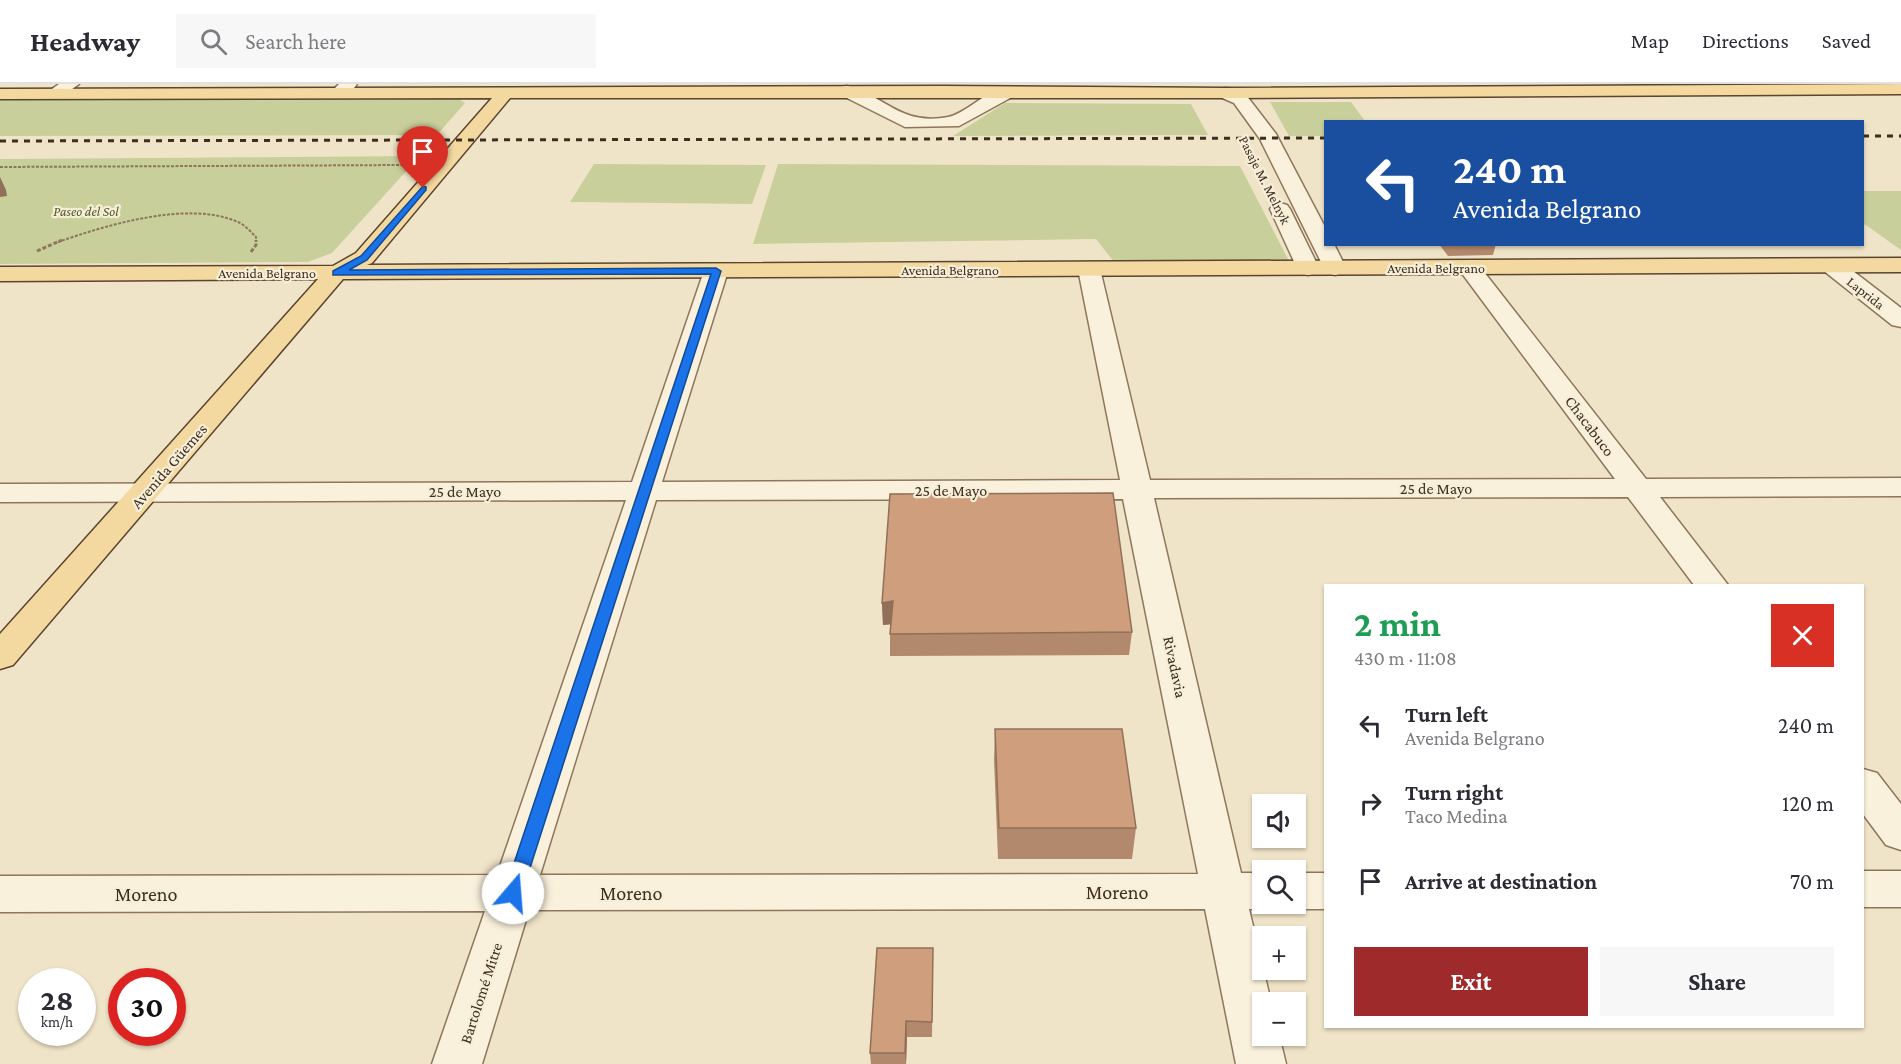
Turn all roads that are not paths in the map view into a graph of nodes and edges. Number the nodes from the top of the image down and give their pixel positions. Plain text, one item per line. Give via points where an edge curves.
1 (71, 84) edge
2 (943, 87) edge
3 (1781, 87) edge
4 (344, 88) edge
5 (626, 88) edge
6 (1505, 88) edge
7 (1224, 89) edge
8 (1901, 89) edge
9 (847, 92) junction
10 (484, 93) junction
11 (504, 93) junction
12 (1006, 93) junction
13 (0, 94) edge
14 (54, 94) junction
15 (1245, 138) dead end
16 (1273, 194) dead end
17 (383, 205) dead end
18 (352, 241) dead end
19 (1832, 266) junction
20 (1901, 266) edge
21 (1469, 267) junction
22 (1308, 268) junction
23 (1335, 268) junction
24 (1089, 269) junction
25 (716, 271) junction
26 (336, 273) junction
27 (0, 274) edge
28 (1901, 320) edge
29 (1901, 487) edge
30 (1637, 488) junction
31 (1136, 489) junction
32 (645, 491) junction
33 (146, 492) junction
34 (0, 493) edge
35 (1710, 584) edge
36 (0, 657) edge
37 (1864, 785) edge
38 (1901, 834) edge
39 (1901, 889) edge
40 (1864, 890) edge
41 (1243, 891) edge
42 (1306, 891) edge
43 (1324, 891) edge
44 (513, 893) junction
45 (0, 894) edge
46 (457, 1064) edge
47 (1261, 1064) edge

1 - 14 street
2 - 9 main road
2 - 12 main road
3 - 6 main road
3 - 8 main road
4 - 10 main road
4 - 14 main road
5 - 9 main road
5 - 11 main road
6 - 7 main road
7 - 12 main road
7 - 15 street, Pasaje M. Melnyk via 1218,98
7 - 23 street, Pasaje M. Melnyk via 1240,99 1269,138
9 - 12 street via 905,122 953,122
10 - 11 main road
10 - 17 main road
11 - 26 main road via 364,258
13 - 14 main road
16 - 22 street, Pasaje M. Melnyk
18 - 26 main road via 336,258
19 - 20 main road, Avenida Belgrano
19 - 21 main road, Avenida Belgrano
19 - 28 street, Laprida
21 - 23 main road, Avenida Belgrano
21 - 30 street, Chacabuco
22 - 23 main road, Avenida Belgrano
22 - 24 main road, Avenida Belgrano
24 - 25 main road, Avenida Belgrano
24 - 31 street, Rivadavia
25 - 26 main road, Avenida Belgrano
25 - 32 street, Bartolomé Mitre
26 - 27 main road, Avenida Belgrano
26 - 33 main road, Avenida Güemes
29 - 30 street, 25 de Mayo
30 - 31 street, 25 de Mayo
30 - 35 street, Chacabuco
31 - 32 street, 25 de Mayo
31 - 41 street, Rivadavia
32 - 33 street, 25 de Mayo
32 - 44 street, Bartolomé Mitre
33 - 34 street, 25 de Mayo
33 - 36 main road, Avenida Güemes
37 - 38 street
39 - 40 street
41 - 44 street, Moreno
41 - 47 street, Rivadavia
42 - 43 street
44 - 45 street, Moreno
44 - 46 street, Bartolomé Mitre

